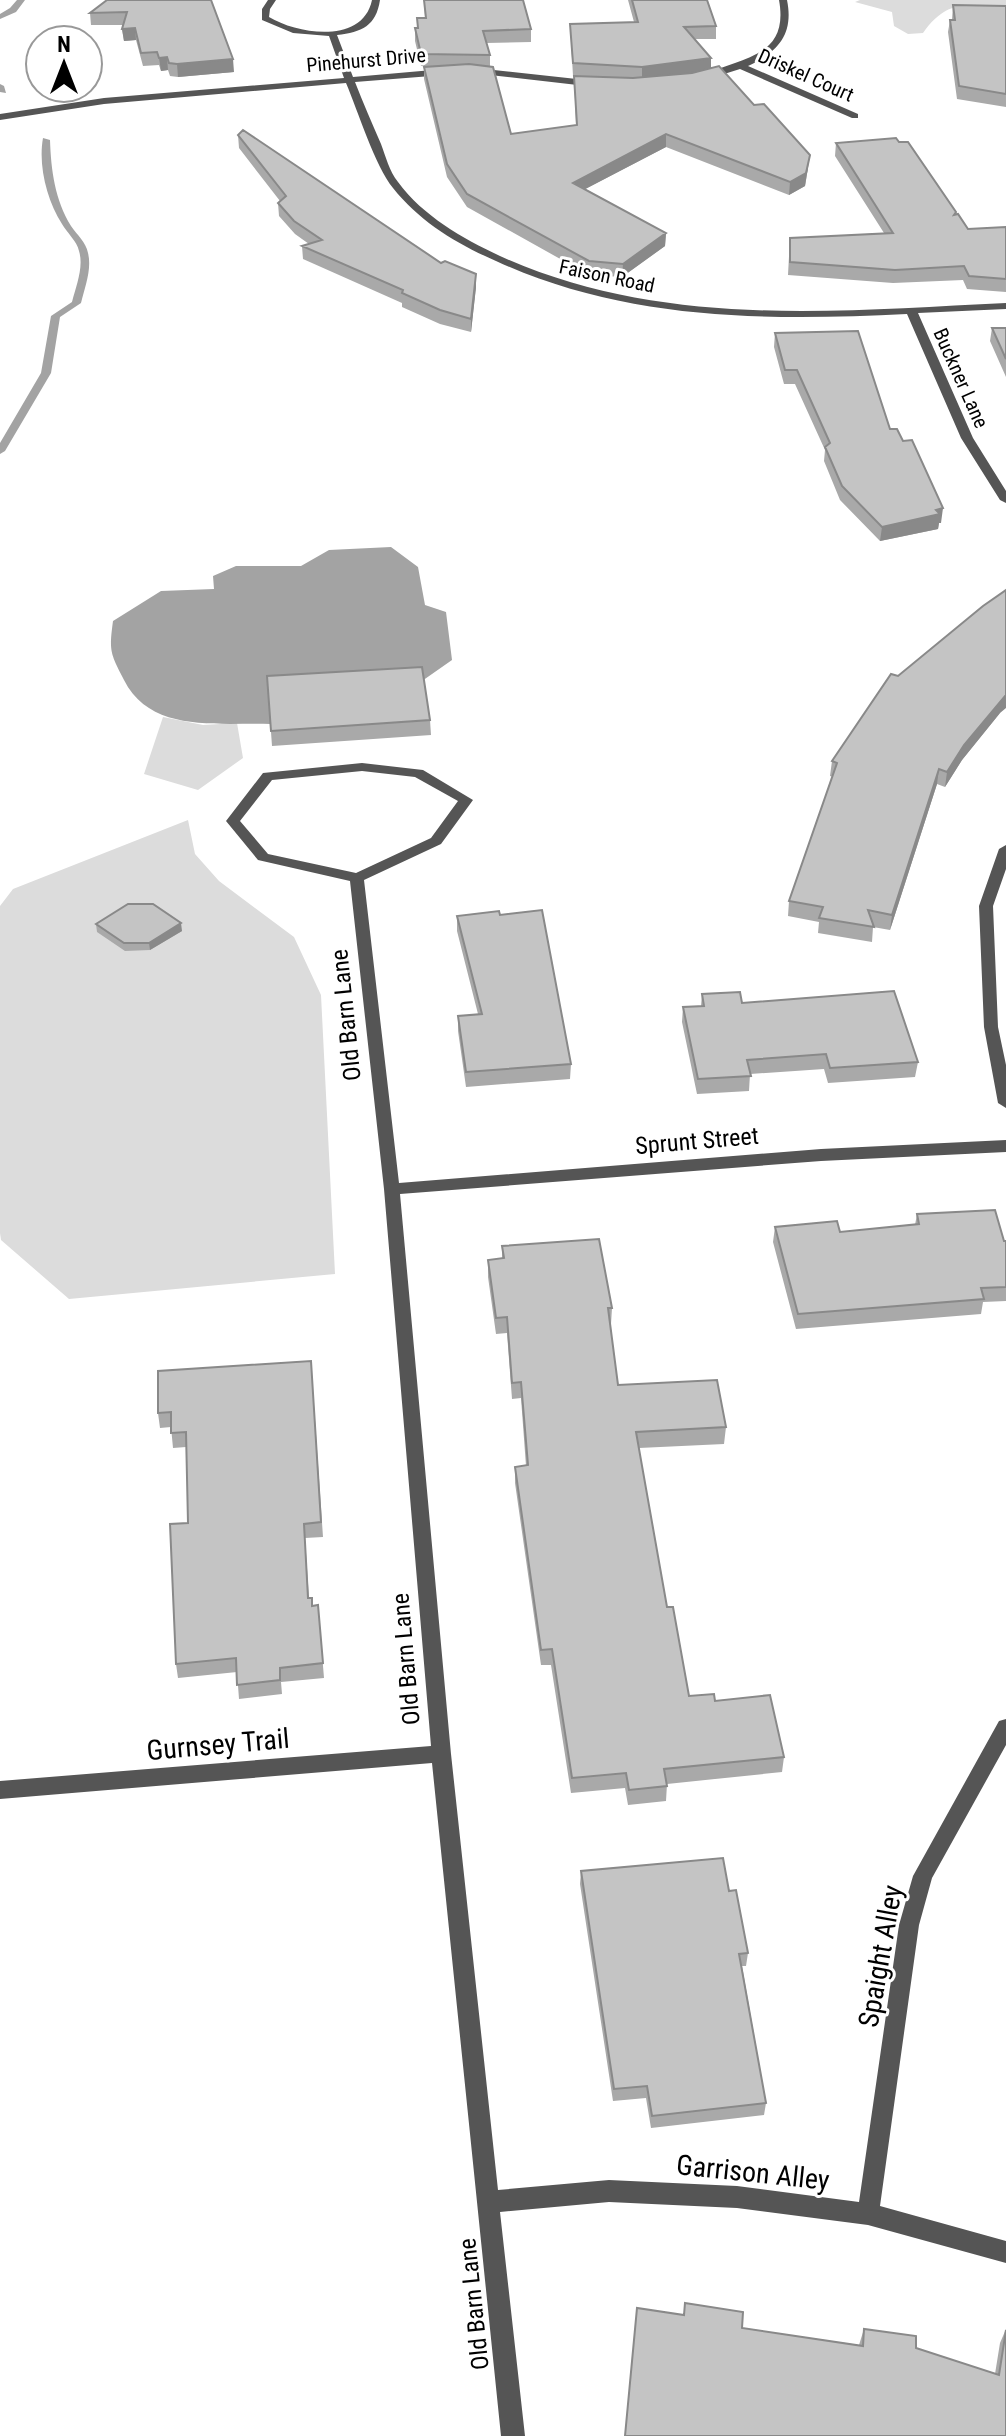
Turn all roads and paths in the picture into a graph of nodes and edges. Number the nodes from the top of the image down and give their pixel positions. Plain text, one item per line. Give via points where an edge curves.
1 (272, 0) edge
2 (376, 0) edge
3 (783, 0) edge
4 (332, 34) junction
5 (743, 67) junction
6 (697, 78) edge
7 (349, 79) junction
8 (605, 85) edge
9 (855, 116) dead end
10 (0, 117) edge
11 (1006, 306) edge
12 (911, 310) junction
13 (1006, 500) edge
14 (1006, 849) edge
15 (357, 878) junction
16 (1006, 1103) edge
17 (1006, 1146) edge
18 (392, 1189) junction
19 (1006, 1727) edge
20 (441, 1754) junction
21 (0, 1790) edge
22 (490, 2202) junction
23 (868, 2214) junction
24 (1006, 2252) edge
25 (513, 2436) edge

1 - 4 street via 265,18 274,27
2 - 4 street via 377,10 369,21
3 - 5 street via 786,24 779,40
4 - 7 street, Faison Road
5 - 6 street
5 - 9 street, Driskel Court
7 - 8 street, Pinehurst Drive via 497,72
7 - 10 street, Pinehurst Drive via 104,101
7 - 12 street, Faison Road via 392,182 432,222 522,273 577,290 723,313 790,316
11 - 12 street, Faison Road
12 - 13 street, Buckner Lane via 967,438
14 - 16 street via 986,906 991,1027
15 - 15 street via 436,841 466,800 418,773 362,767 268,776 233,821 263,857
15 - 18 street, Old Barn Lane
17 - 18 street, Sprunt Street
18 - 20 street, Old Barn Lane
19 - 23 street, Spaight Alley via 923,1876 909,1925
20 - 21 street, Gurnsey Trail
20 - 22 street, Old Barn Lane
22 - 23 street, Garrison Alley via 609,2191 670,2192
22 - 25 street, Old Barn Lane
23 - 24 street, Garrison Alley

